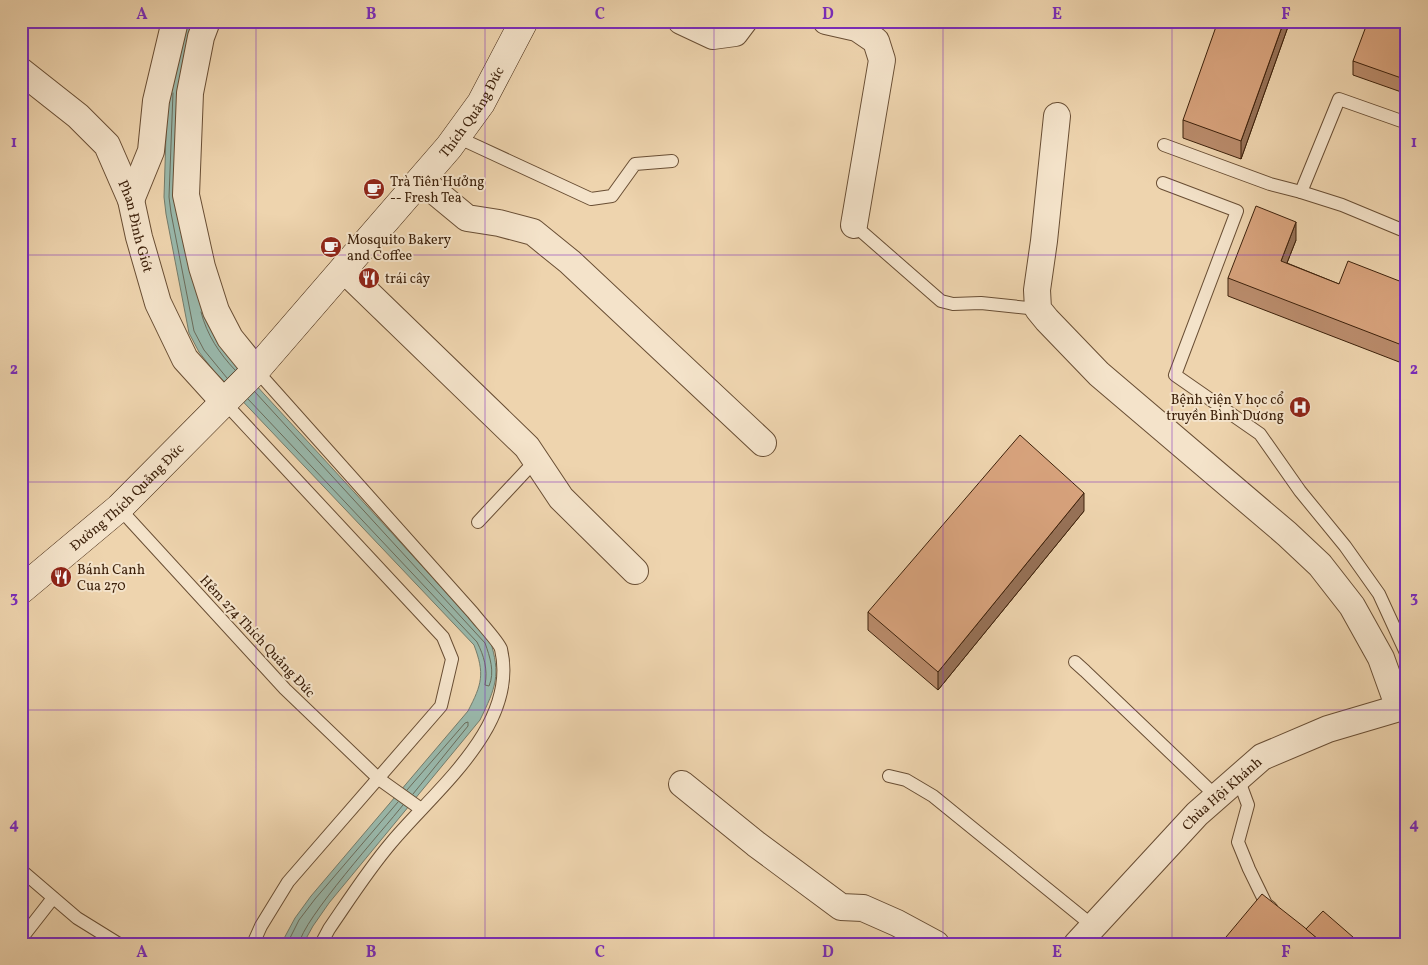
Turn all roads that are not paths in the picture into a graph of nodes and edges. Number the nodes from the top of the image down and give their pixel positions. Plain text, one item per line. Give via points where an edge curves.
1 (175, 21) edge
2 (207, 21) edge
3 (524, 21) edge
4 (681, 21) edge
5 (744, 21) edge
6 (826, 21) edge
7 (877, 31) edge
8 (21, 71) edge
9 (177, 80) junction
10 (1057, 116) dead end
11 (1407, 123) edge
12 (456, 137) junction
13 (1164, 145) dead end
14 (672, 161) dead end
15 (421, 180) junction
16 (1163, 183) dead end
17 (1301, 192) junction
18 (131, 200) junction
19 (854, 225) joint
20 (1407, 232) edge
21 (343, 269) junction
22 (1038, 309) junction
23 (254, 372) junction
24 (226, 400) junction
25 (763, 443) dead end
26 (536, 460) junction
27 (119, 508) junction
28 (478, 522) dead end
29 (635, 571) dead end
30 (21, 590) edge
31 (1407, 655) edge
32 (1074, 662) dead end
33 (1403, 708) edge
34 (889, 776) dead end
35 (1238, 778) junction
36 (379, 779) junction
37 (682, 784) dead end
38 (1217, 796) junction
39 (421, 809) junction
40 (21, 870) edge
41 (53, 898) junction
42 (1279, 916) edge
43 (1085, 935) edge
44 (21, 939) edge
45 (118, 944) edge
46 (252, 944) edge
47 (320, 944) edge
48 (936, 944) edge

1 - 9 street
2 - 9 street
3 - 12 street, Thích Quảng Đức via 481,103
4 - 5 street via 713,36 735,33
6 - 7 street
7 - 19 street via 882,60
8 - 18 street, Phan Đình Giót via 78,116 107,146
9 - 18 street via 156,102 151,151
9 - 23 street via 190,93 186,195 208,291 230,338
10 - 22 street via 1037,290
11 - 17 lane via 1339,99
12 - 14 lane via 591,199 612,196 636,164
12 - 15 street, Thích Quảng Đức
13 - 17 lane
15 - 21 street, Thích Quảng Đức
15 - 25 street via 467,218 533,232 570,262
16 - 31 lane via 1237,211 1175,374 1260,434 1379,594
17 - 20 lane
18 - 24 street, Phan Đình Giót via 158,302 186,359
19 - 22 lane via 941,301
21 - 23 street, Thích Quảng Đức
21 - 26 street via 527,447
22 - 33 street via 1099,374 1320,565 1352,606 1381,658
23 - 24 street, Thích Quảng Đức
23 - 39 lane via 501,648 503,680 495,713 478,744
24 - 27 street, Đường Thích Quảng Đức
24 - 36 lane via 443,637 452,659 441,706
26 - 28 lane
26 - 29 street via 561,498
27 - 30 street, Đường Thích Quảng Đức
27 - 36 lane, Hẻm 274 Thích Quảng Đức via 285,689
32 - 38 lane
33 - 35 street, Chùa Hội Khánh via 1328,729 1262,758
34 - 43 lane via 906,780 933,796
35 - 38 street, Chùa Hội Khánh
35 - 42 lane via 1248,805 1238,842 1266,904
36 - 39 lane, Hẻm 274 Thích Quảng Đức
36 - 46 lane via 288,882
37 - 48 street via 841,907 863,908
38 - 43 street, Chùa Hội Khánh
39 - 47 lane via 384,851
40 - 41 lane
41 - 44 lane
41 - 45 lane via 76,918

